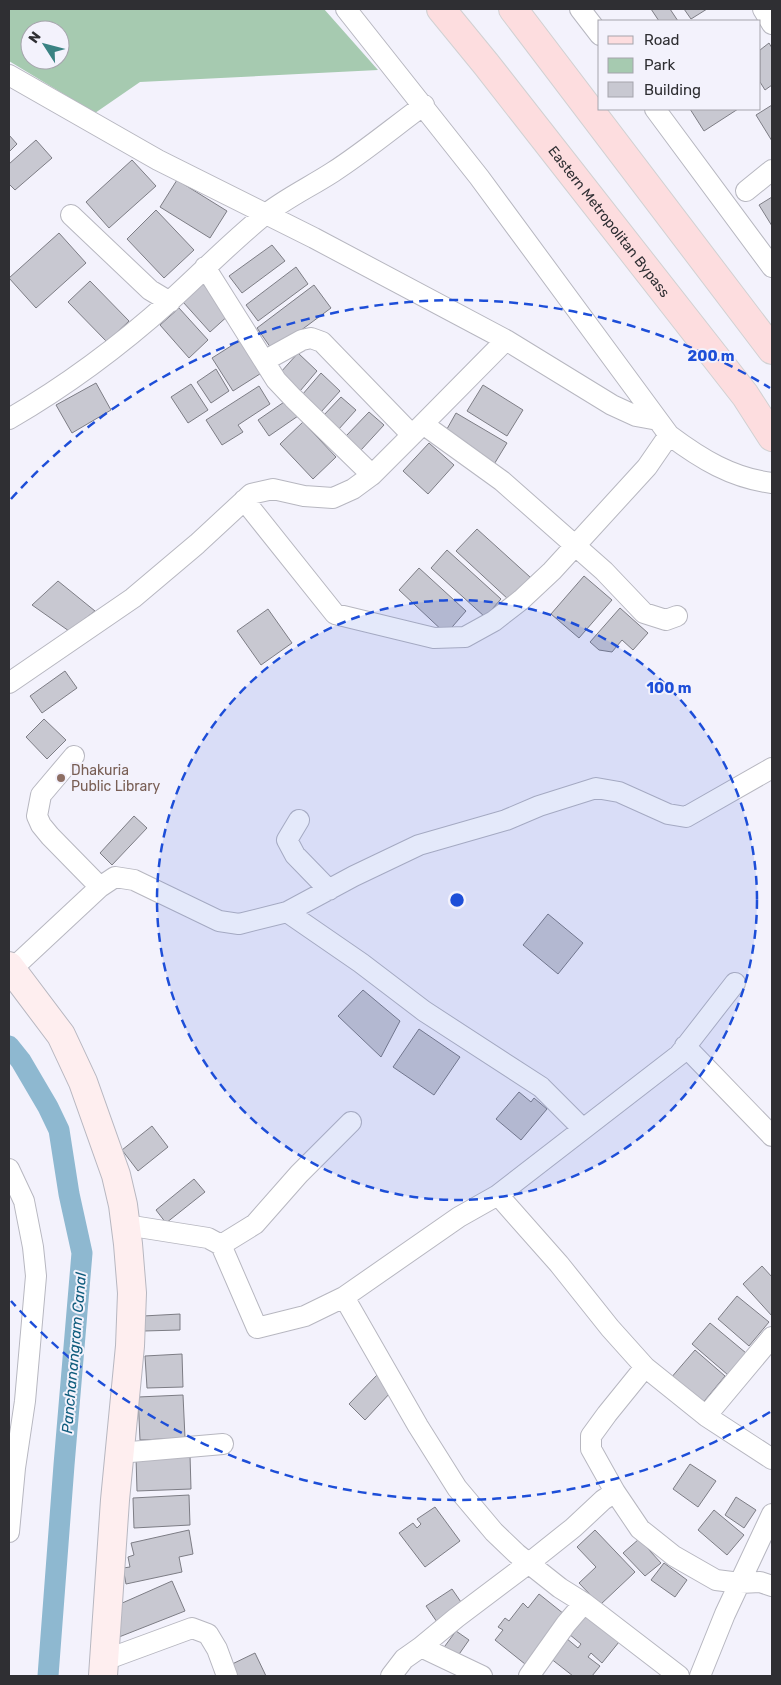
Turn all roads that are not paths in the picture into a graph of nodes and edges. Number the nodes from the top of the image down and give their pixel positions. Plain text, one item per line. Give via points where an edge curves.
1 (346, 9) edge
2 (441, 9) edge
3 (513, 9) edge
4 (580, 9) edge
5 (763, 9) edge
6 (772, 26) edge
7 (598, 32) edge
8 (761, 35) edge
9 (9, 75) edge
10 (424, 105) junction
11 (657, 110) edge
12 (772, 170) edge
13 (746, 191) dead end
14 (71, 215) dead end
15 (265, 215) junction
16 (205, 267) junction
17 (772, 267) edge
18 (170, 302) junction
19 (506, 340) junction
20 (772, 350) edge
21 (264, 361) junction
22 (9, 419) edge
23 (664, 427) junction
24 (417, 430) junction
25 (772, 438) edge
26 (372, 475) junction
27 (772, 483) edge
28 (244, 500) junction
29 (576, 547) junction
30 (677, 616) dead end
31 (9, 684) edge
32 (74, 756) dead end
33 (772, 768) edge
34 (299, 820) dead end
35 (100, 887) junction
36 (329, 890) junction
37 (287, 912) junction
38 (10, 968) edge
39 (735, 983) dead end
40 (685, 1046) junction
41 (351, 1122) dead end
42 (583, 1129) junction
43 (772, 1136) edge
44 (9, 1169) edge
45 (14, 1193) edge
46 (498, 1194) junction
47 (126, 1225) junction
48 (221, 1245) junction
49 (344, 1297) junction
50 (772, 1337) edge
51 (646, 1367) junction
52 (706, 1416) junction
53 (223, 1444) dead end
54 (119, 1453) junction
55 (772, 1459) edge
56 (615, 1492) junction
57 (772, 1514) edge
58 (9, 1532) edge
59 (529, 1563) junction
60 (740, 1583) junction
61 (772, 1586) edge
62 (584, 1603) junction
63 (422, 1646) junction
64 (104, 1668) edge
65 (227, 1676) edge
66 (391, 1676) edge
67 (482, 1676) edge
68 (529, 1676) edge
69 (679, 1676) edge
70 (700, 1676) edge

1 - 10 street
2 - 25 main road, Eastern Metropolitan Bypass via 745,395
3 - 20 main road
4 - 7 street
5 - 6 street
6 - 8 street
9 - 15 street via 158,160
10 - 15 street via 334,172
10 - 23 street
11 - 17 street
12 - 13 street
14 - 18 street via 150,290
15 - 16 street
15 - 19 street
16 - 18 street
16 - 21 street
18 - 22 street via 84,371
19 - 23 street via 612,405
19 - 24 street
21 - 24 street via 302,340 311,338 322,342
21 - 26 street via 293,398
23 - 27 street via 693,454 718,467 749,480
23 - 29 street via 647,467
24 - 26 street
24 - 29 street via 502,481
26 - 28 street via 353,490 333,498 273,489 251,494
28 - 29 street via 335,614 434,638 465,638 494,622
28 - 31 street via 133,598
29 - 30 street via 644,613 666,620
32 - 35 street via 41,796 37,816 50,836
33 - 36 street via 686,817 668,814 619,792 596,788 506,820 419,845
34 - 36 street via 287,840 294,856
35 - 37 street via 115,877 134,880 218,921 239,924
35 - 38 street
36 - 37 street
37 - 42 street via 424,1011 541,1087
38 - 47 street via 60,1035 83,1082 116,1176
39 - 40 street
40 - 42 street via 679,1055
40 - 43 street
41 - 48 street via 255,1224
42 - 46 street
44 - 45 street
45 - 58 street via 24,1201 36,1276
46 - 49 street via 459,1217
46 - 51 street
47 - 48 street via 208,1238
47 - 54 street via 132,1293
48 - 49 street via 257,1328 305,1316
49 - 59 street via 457,1488 494,1532
50 - 52 street
51 - 52 street
51 - 56 street via 592,1436 591,1448
52 - 55 street
53 - 54 street
54 - 64 street
56 - 59 street
56 - 60 street via 640,1529 674,1556 716,1580
57 - 60 street
59 - 62 street
59 - 63 street
60 - 61 street via 760,1582
60 - 70 street
62 - 68 street
62 - 69 street
63 - 66 street via 404,1659
63 - 67 street
64 - 65 street via 192,1628 208,1634

